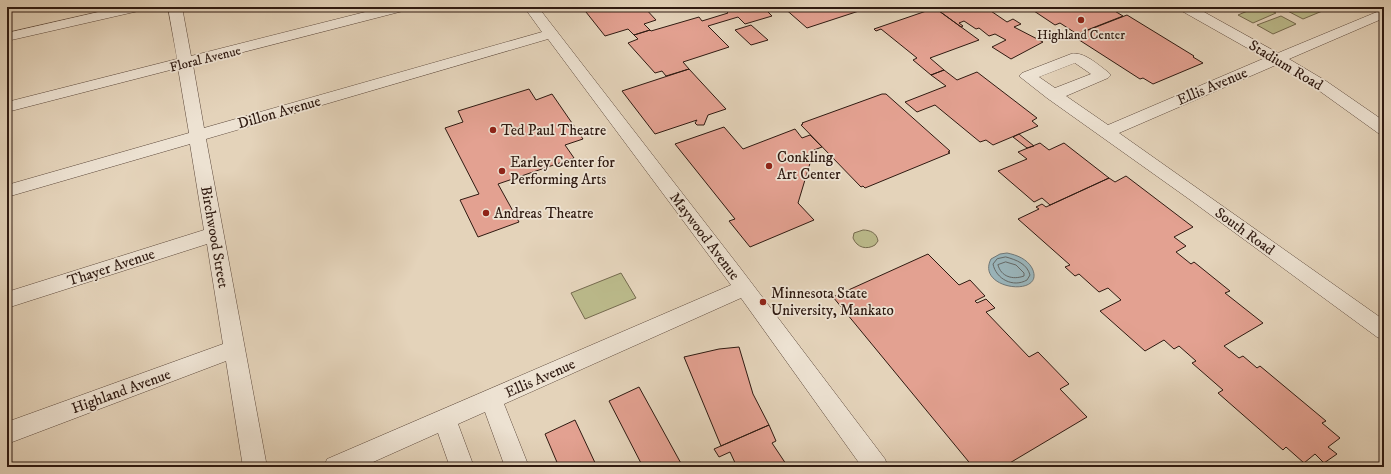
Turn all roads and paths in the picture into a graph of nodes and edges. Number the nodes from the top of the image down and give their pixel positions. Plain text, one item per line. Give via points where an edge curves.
1 (138, 7) edge
2 (175, 7) edge
3 (402, 7) edge
4 (531, 7) edge
5 (1185, 7) edge
6 (1384, 13) edge
7 (78, 14) edge
8 (552, 34) junction
9 (7, 37) edge
10 (1276, 58) junction
11 (185, 63) junction
12 (1053, 95) dead end
13 (7, 107) edge
14 (1384, 129) edge
15 (1106, 132) junction
16 (197, 136) junction
17 (7, 191) edge
18 (214, 234) junction
19 (744, 288) junction
20 (7, 300) edge
21 (1384, 331) edge
22 (234, 349) junction
23 (491, 399) junction
24 (445, 419) junction
25 (7, 433) edge
26 (255, 467) edge
27 (336, 467) edge
28 (462, 467) edge
29 (516, 467) edge
30 (876, 467) edge

1 - 7 street
2 - 11 street, Birchwood Street
3 - 11 street, Floral Avenue
4 - 8 street, Maywood Avenue
5 - 10 street, Stadium Road
6 - 10 street, Ellis Avenue
7 - 9 street
8 - 16 street, Dillon Avenue
8 - 19 street, Maywood Avenue
10 - 14 street, Stadium Road via 1320,84
10 - 15 street, Ellis Avenue
11 - 13 street, Floral Avenue
11 - 16 street, Birchwood Street
12 - 15 street, South Road
15 - 21 street, South Road
16 - 17 street, Dillon Avenue
16 - 18 street, Birchwood Street
18 - 20 street, Thayer Avenue
18 - 22 street, Birchwood Street
19 - 23 street, Ellis Avenue
19 - 30 street, Maywood Avenue
22 - 25 street, Highland Avenue
22 - 26 street, Birchwood Street
23 - 24 street, Ellis Avenue
23 - 29 street
24 - 27 street, Ellis Avenue
24 - 28 street

